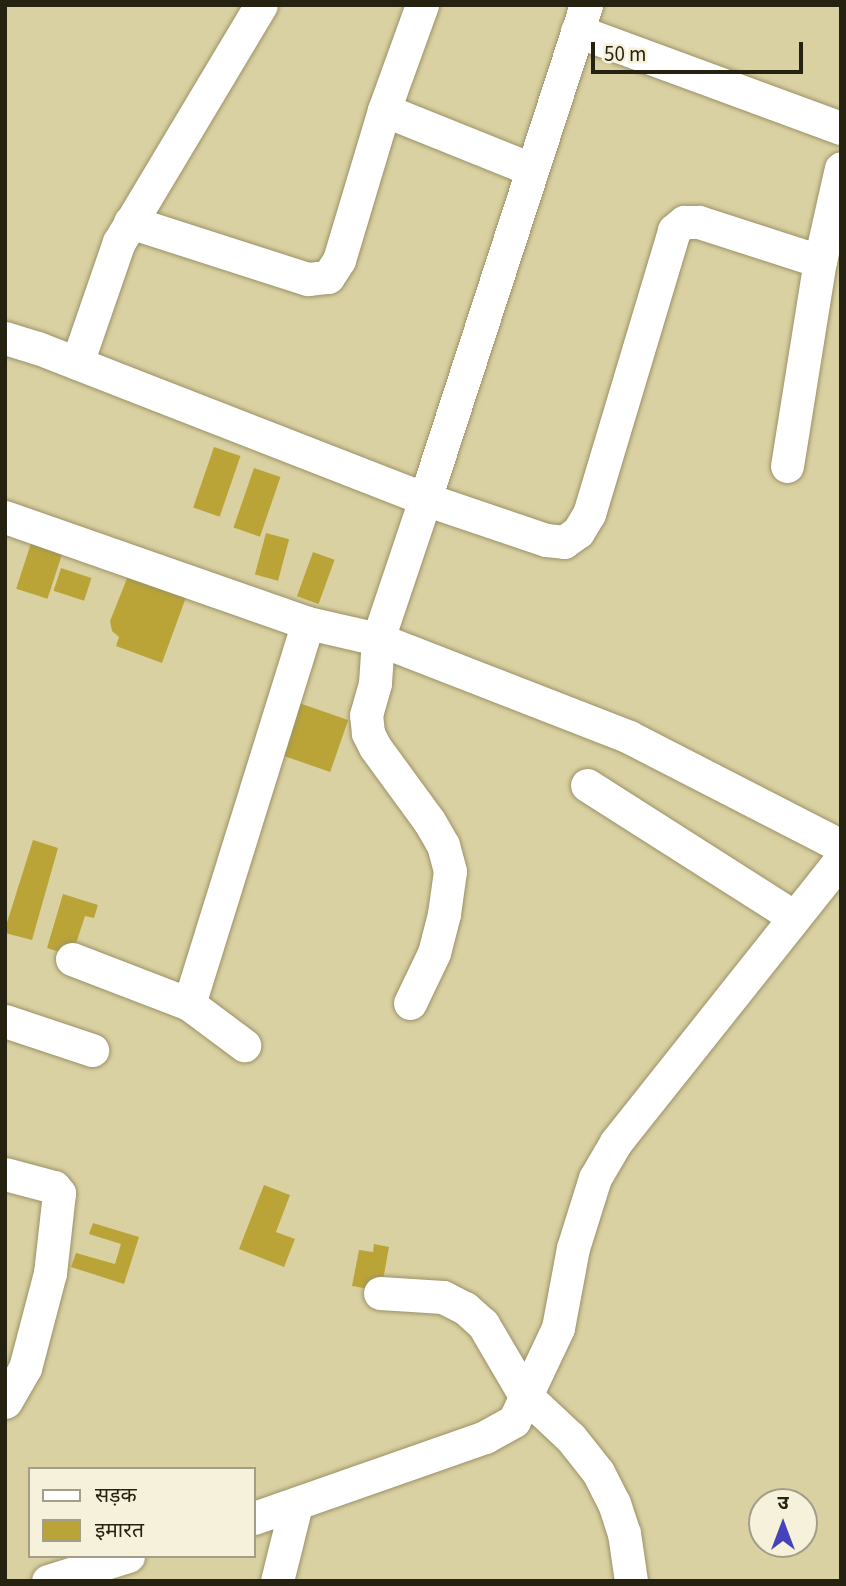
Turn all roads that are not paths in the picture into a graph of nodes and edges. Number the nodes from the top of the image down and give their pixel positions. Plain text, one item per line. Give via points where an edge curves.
1 (261, 5) edge
2 (422, 5) edge
3 (582, 18) edge
4 (384, 110) junction
5 (841, 128) edge
6 (841, 168) edge
7 (531, 169) junction
8 (130, 222) junction
9 (820, 261) junction
10 (5, 338) edge
11 (77, 363) junction
12 (787, 466) dead end
13 (425, 499) junction
14 (5, 517) edge
15 (308, 623) junction
16 (378, 639) junction
17 (587, 785) dead end
18 (838, 866) edge
19 (794, 916) junction
20 (72, 959) dead end
21 (410, 1003) dead end
22 (190, 1004) junction
23 (5, 1021) edge
24 (244, 1045) dead end
25 (92, 1050) dead end
26 (5, 1174) edge
27 (380, 1293) dead end
28 (524, 1394) junction
29 (5, 1402) edge
30 (296, 1505) junction
31 (256, 1517) edge
32 (122, 1558) edge
33 (48, 1581) edge
34 (277, 1581) edge
35 (631, 1581) edge

1 - 8 street
2 - 4 street
3 - 5 street
3 - 7 street
4 - 7 street
4 - 8 street via 339,260 328,276 308,279
6 - 9 street
7 - 13 street
8 - 11 street
9 - 12 street
9 - 13 street via 699,222 684,222 674,230 589,514 564,542
10 - 11 street
11 - 13 street
13 - 16 street
14 - 15 street
15 - 16 street
15 - 22 street
16 - 18 street via 629,737
16 - 21 street via 375,683 366,715 368,733 429,821 443,845 450,871 434,953
17 - 19 street
18 - 19 street
19 - 28 street via 616,1142 595,1178 573,1248 558,1328
20 - 22 street
22 - 24 street
23 - 25 street
26 - 29 street via 54,1187 59,1197 50,1273 25,1368
27 - 28 street via 443,1297 465,1308 483,1324
28 - 30 street via 514,1421 485,1437
28 - 35 street via 571,1438 597,1472 624,1533
30 - 31 street
30 - 34 street
32 - 33 street

